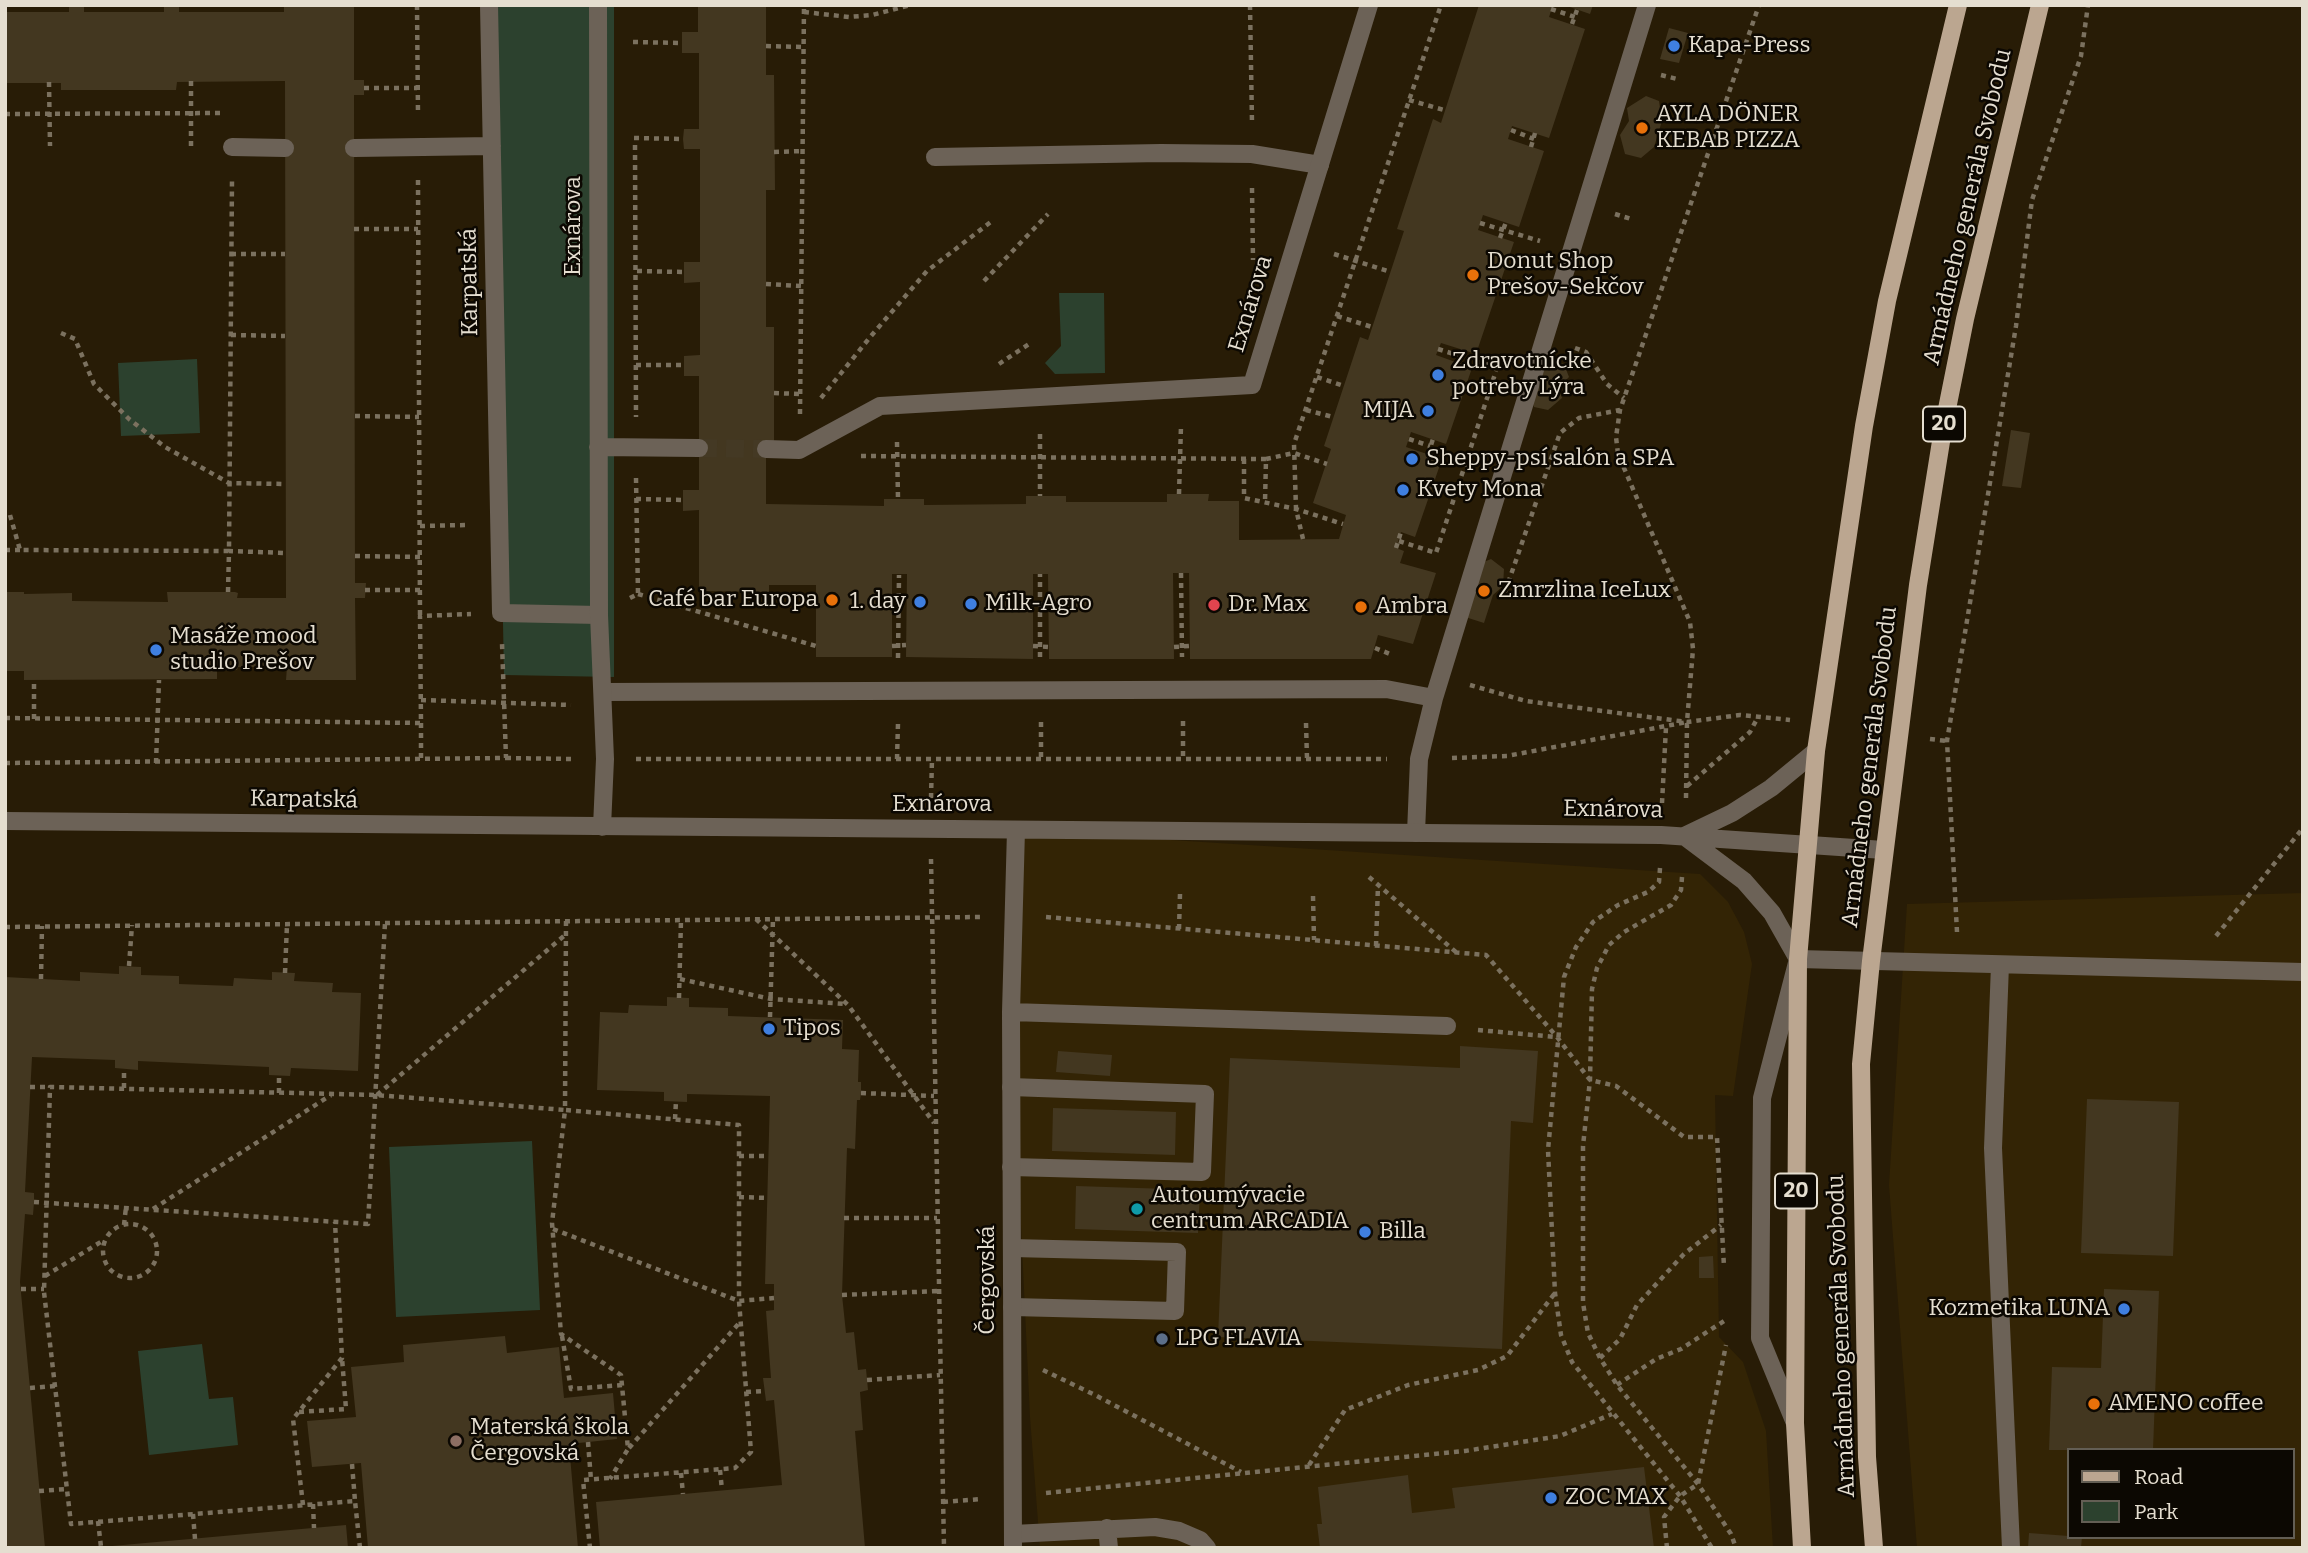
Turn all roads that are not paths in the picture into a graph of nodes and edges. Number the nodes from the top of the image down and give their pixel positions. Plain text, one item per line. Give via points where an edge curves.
1 (489, 5) edge
2 (598, 5) edge
3 (1369, 5) edge
4 (1647, 5) edge
5 (1958, 5) edge
6 (2040, 5) edge
7 (492, 146) junction
8 (232, 147) road end
9 (285, 148) dead end
10 (354, 148) dead end
11 (935, 157) dead end
12 (1320, 165) junction
13 (598, 447) junction
14 (699, 448) tunnel mouth
15 (766, 449) tunnel mouth
16 (599, 615) junction
17 (1434, 698) junction
18 (603, 699) junction
19 (1816, 751) junction
20 (5, 821) edge
21 (602, 827) junction
22 (1016, 830) junction
23 (1416, 832) junction
24 (1684, 836) junction
25 (1808, 844) junction
26 (1884, 850) junction
27 (1798, 959) junction
28 (1871, 961) junction
29 (2000, 965) junction
30 (2303, 972) edge
31 (1011, 1012) junction
32 (1447, 1026) dead end
33 (1011, 1087) junction
34 (1012, 1167) junction
35 (1012, 1248) junction
36 (1012, 1307) junction
37 (1795, 1423) junction
38 (1107, 1528) junction
39 (1013, 1541) edge
40 (1110, 1548) edge
41 (1207, 1548) edge
42 (1802, 1548) edge
43 (1874, 1548) edge
44 (2011, 1548) edge

1 - 7 street, Karpatská
2 - 13 street, Exnárova
3 - 12 street, Exnárova
4 - 17 street
5 - 19 main road, Armádneho generála Svobodu / 20 via 1887,301
6 - 26 main road, Armádneho generála Svobodu / 20 via 1943,429
7 - 10 street
7 - 16 street, Karpatská via 501,613
8 - 9 street
11 - 12 street via 1252,154
12 - 15 street, Exnárova via 1251,385 880,406 799,450
13 - 14 street
13 - 16 street, Exnárova
16 - 18 street, Exnárova
17 - 18 street via 1386,689
17 - 23 street via 1419,760
18 - 21 street, Exnárova
19 - 24 street via 1771,788
19 - 25 main road, Armádneho generála Svobodu / 20
20 - 21 street, Karpatská
21 - 22 street, Exnárova
22 - 23 street, Exnárova
22 - 31 street, Čergovská
23 - 24 street, Exnárova
24 - 25 street, Exnárova
24 - 27 street via 1744,881 1772,913
25 - 26 street, Exnárova
25 - 27 main road, Armádneho generála Svobodu / 20
26 - 28 main road, Armádneho generála Svobodu / 20
27 - 28 street
27 - 37 main road, Armádneho generála Svobodu / 20
27 - 37 street via 1762,1098 1760,1324 1760,1338
28 - 29 street
28 - 43 main road, Armádneho generála Svobodu / 20 via 1861,1078 1867,1457
29 - 30 street
29 - 44 street via 1993,1147
31 - 32 street
31 - 33 street, Čergovská
33 - 34 street, Čergovská
33 - 34 street via 1205,1094 1202,1172
34 - 35 street, Čergovská
35 - 36 street, Čergovská
35 - 36 street via 1177,1252 1175,1311
36 - 39 street, Čergovská
37 - 42 main road, Armádneho generála Svobodu / 20
38 - 39 street
38 - 40 street
38 - 41 street via 1179,1531

